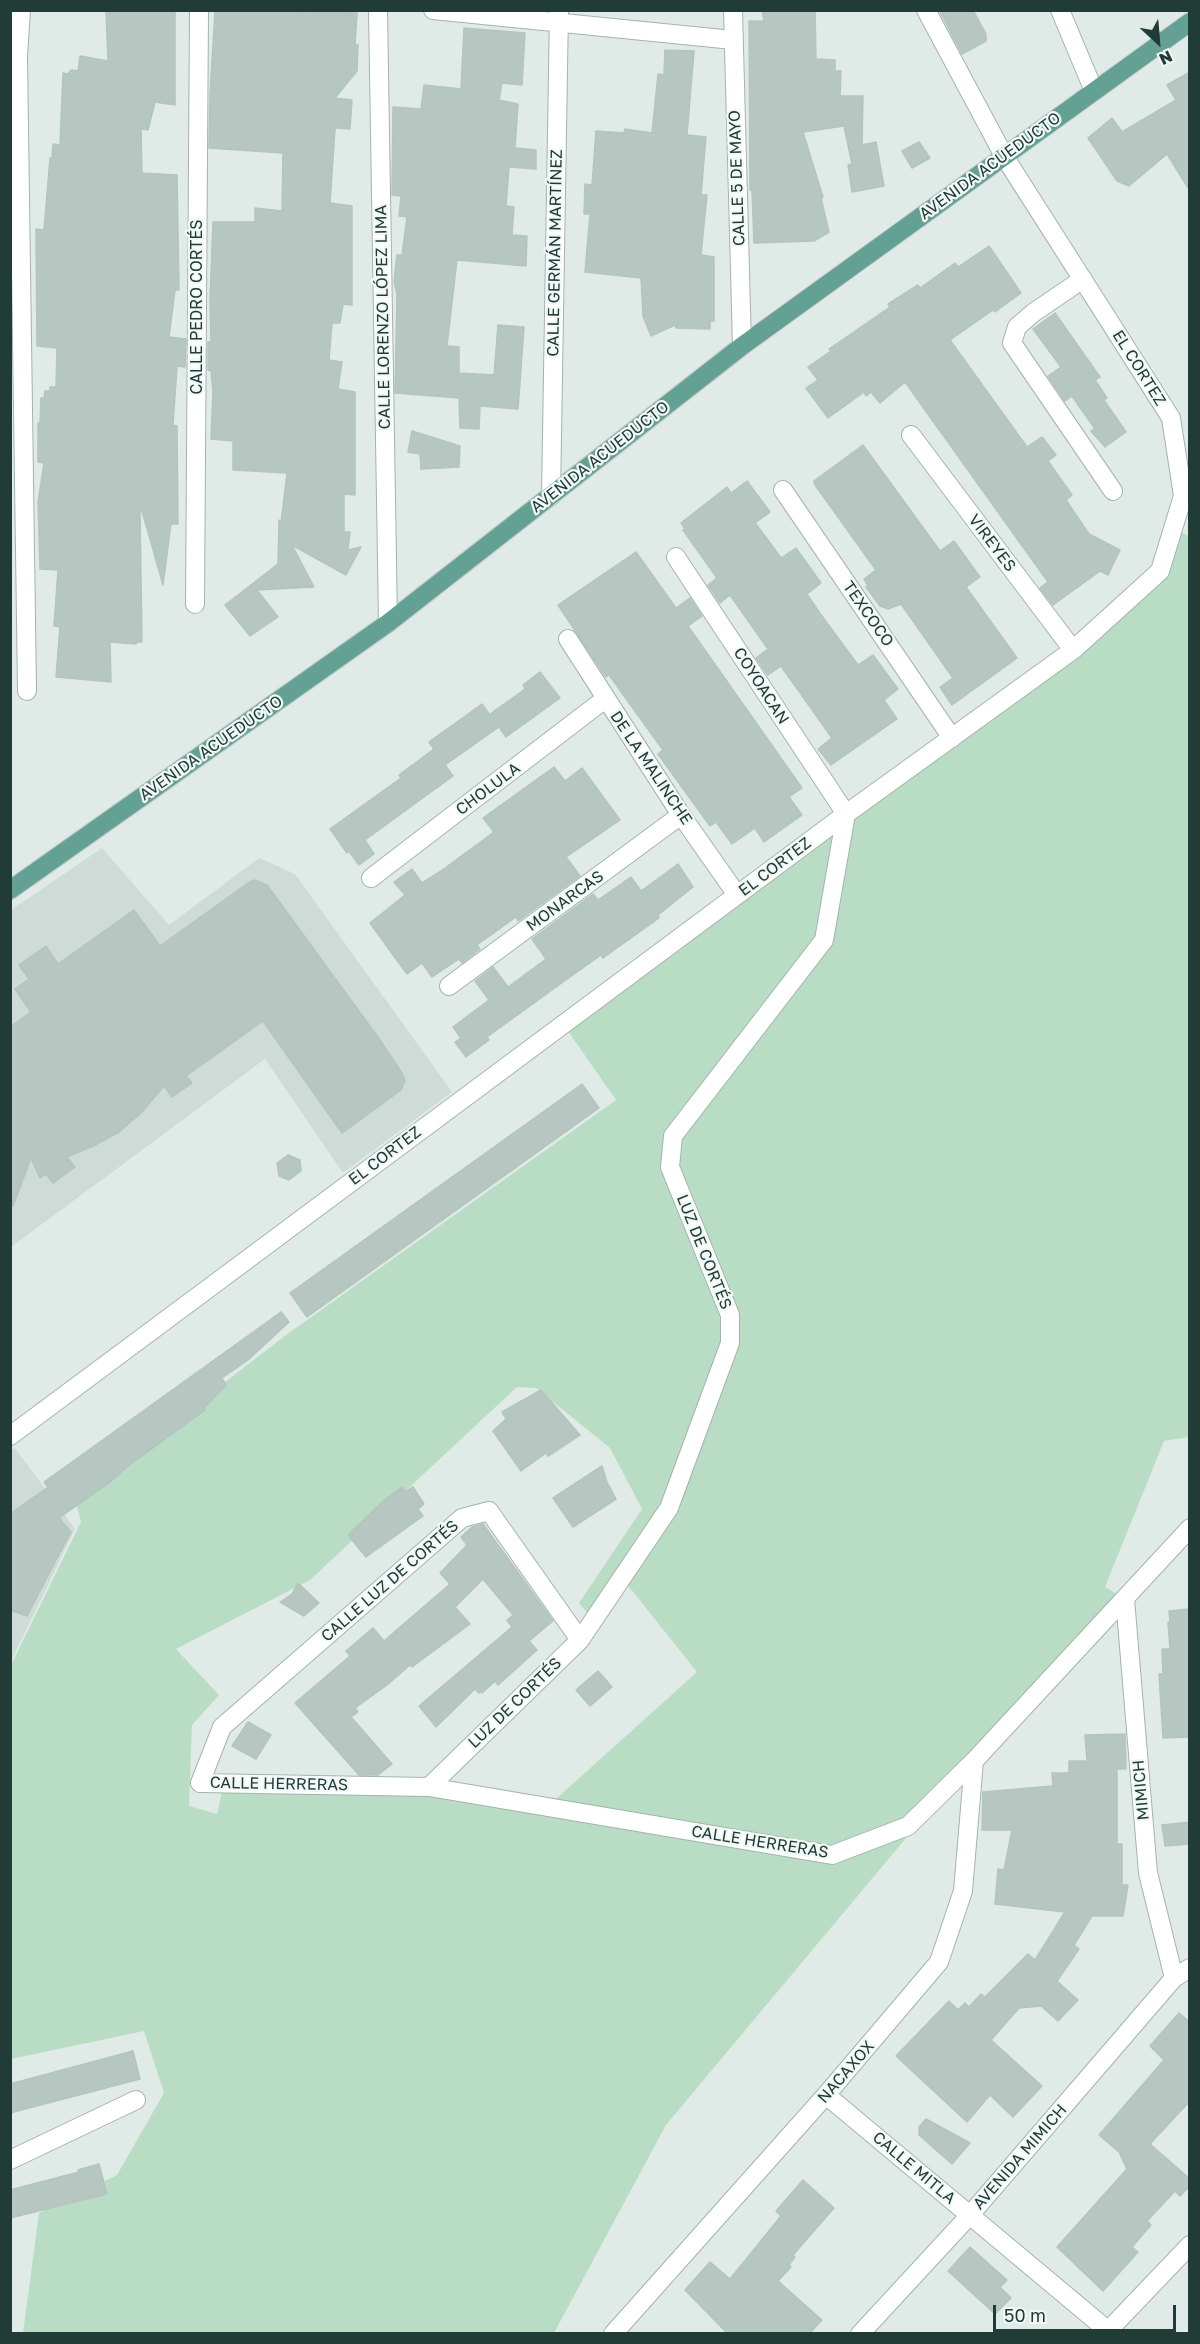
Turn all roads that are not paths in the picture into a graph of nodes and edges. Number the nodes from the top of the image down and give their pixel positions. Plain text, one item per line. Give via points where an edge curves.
1 (21, 10) edge
2 (199, 10) edge
3 (378, 10) edge
4 (433, 10) edge
5 (733, 10) edge
6 (926, 10) edge
7 (1060, 10) edge
8 (559, 17) edge
9 (1190, 22) edge
10 (733, 40) junction
11 (14, 56) edge
12 (1094, 92) junction
13 (1004, 156) junction
14 (1083, 279) junction
15 (742, 346) junction
16 (911, 435) dead end
17 (783, 490) dead end
18 (1113, 491) dead end
19 (551, 496) junction
20 (676, 557) dead end
21 (195, 604) dead end
22 (388, 623) junction
23 (567, 639) dead end
24 (1074, 650) junction
25 (27, 691) dead end
26 (605, 699) junction
27 (952, 738) junction
28 (846, 814) junction
29 (681, 816) junction
30 (371, 878) dead end
31 (10, 890) edge
32 (737, 895) junction
33 (448, 987) dead end
34 (10, 1436) edge
35 (1190, 1528) edge
36 (1125, 1599) junction
37 (580, 1640) junction
38 (974, 1761) junction
39 (200, 1783) joint
40 (429, 1787) junction
41 (1182, 1973) edge
42 (826, 2095) junction
43 (136, 2100) dead end
44 (10, 2160) edge
45 (970, 2216) junction
46 (1190, 2245) edge
47 (1109, 2332) edge
48 (613, 2334) edge
49 (860, 2334) edge

1 - 11 street
2 - 21 street, CALLE PEDRO CORTÉS
3 - 22 street, CALLE LORENZO LÓPEZ LIMA
4 - 8 street
5 - 10 street, CALLE 5 DE MAYO
6 - 13 street, EL CORTEZ
7 - 12 street
8 - 10 street
8 - 19 street, CALLE GERMÁN MARTÍNEZ
9 - 12 main road, AVENIDA ACUEDUCTO
10 - 15 street, CALLE 5 DE MAYO
11 - 25 street
12 - 13 main road, AVENIDA ACUEDUCTO
13 - 14 street, EL CORTEZ
13 - 15 main road, AVENIDA ACUEDUCTO
14 - 18 street via 1017,327 1012,343
14 - 24 street, EL CORTEZ via 1171,418 1183,496 1160,571
15 - 19 main road, AVENIDA ACUEDUCTO
16 - 24 street, VIREYES
17 - 27 street, TEXCOCO
19 - 22 main road, AVENIDA ACUEDUCTO
20 - 28 street, COYOACAN
22 - 31 main road, AVENIDA ACUEDUCTO
23 - 26 street, DE LA MALINCHE
24 - 27 street, EL CORTEZ
26 - 29 street, DE LA MALINCHE
26 - 30 street, CHOLULA
27 - 28 street, EL CORTEZ
28 - 32 street, EL CORTEZ
28 - 37 street, LUZ DE CORTÉS via 824,940 673,1136 669,1167 730,1315 730,1343 669,1508
29 - 32 street, DE LA MALINCHE
29 - 33 street, MONARCAS
32 - 34 street, EL CORTEZ
35 - 36 street, CALLE HERRERAS
36 - 38 street, CALLE HERRERAS
36 - 41 street, MIMICH via 1148,1873
37 - 39 street, CALLE LUZ DE CORTÉS via 489,1511 462,1518 222,1727
37 - 40 street, LUZ DE CORTÉS
38 - 40 street, CALLE HERRERAS via 908,1826 832,1855
38 - 42 street, NACAXOX via 963,1891 939,1962
39 - 40 street, CALLE HERRERAS
41 - 45 street, AVENIDA MIMICH
42 - 45 street, CALLE MITLA
42 - 48 street, NACAXOX
43 - 44 street
45 - 47 street, CALLE MITLA
45 - 49 street, AVENIDA MIMICH
46 - 47 street

